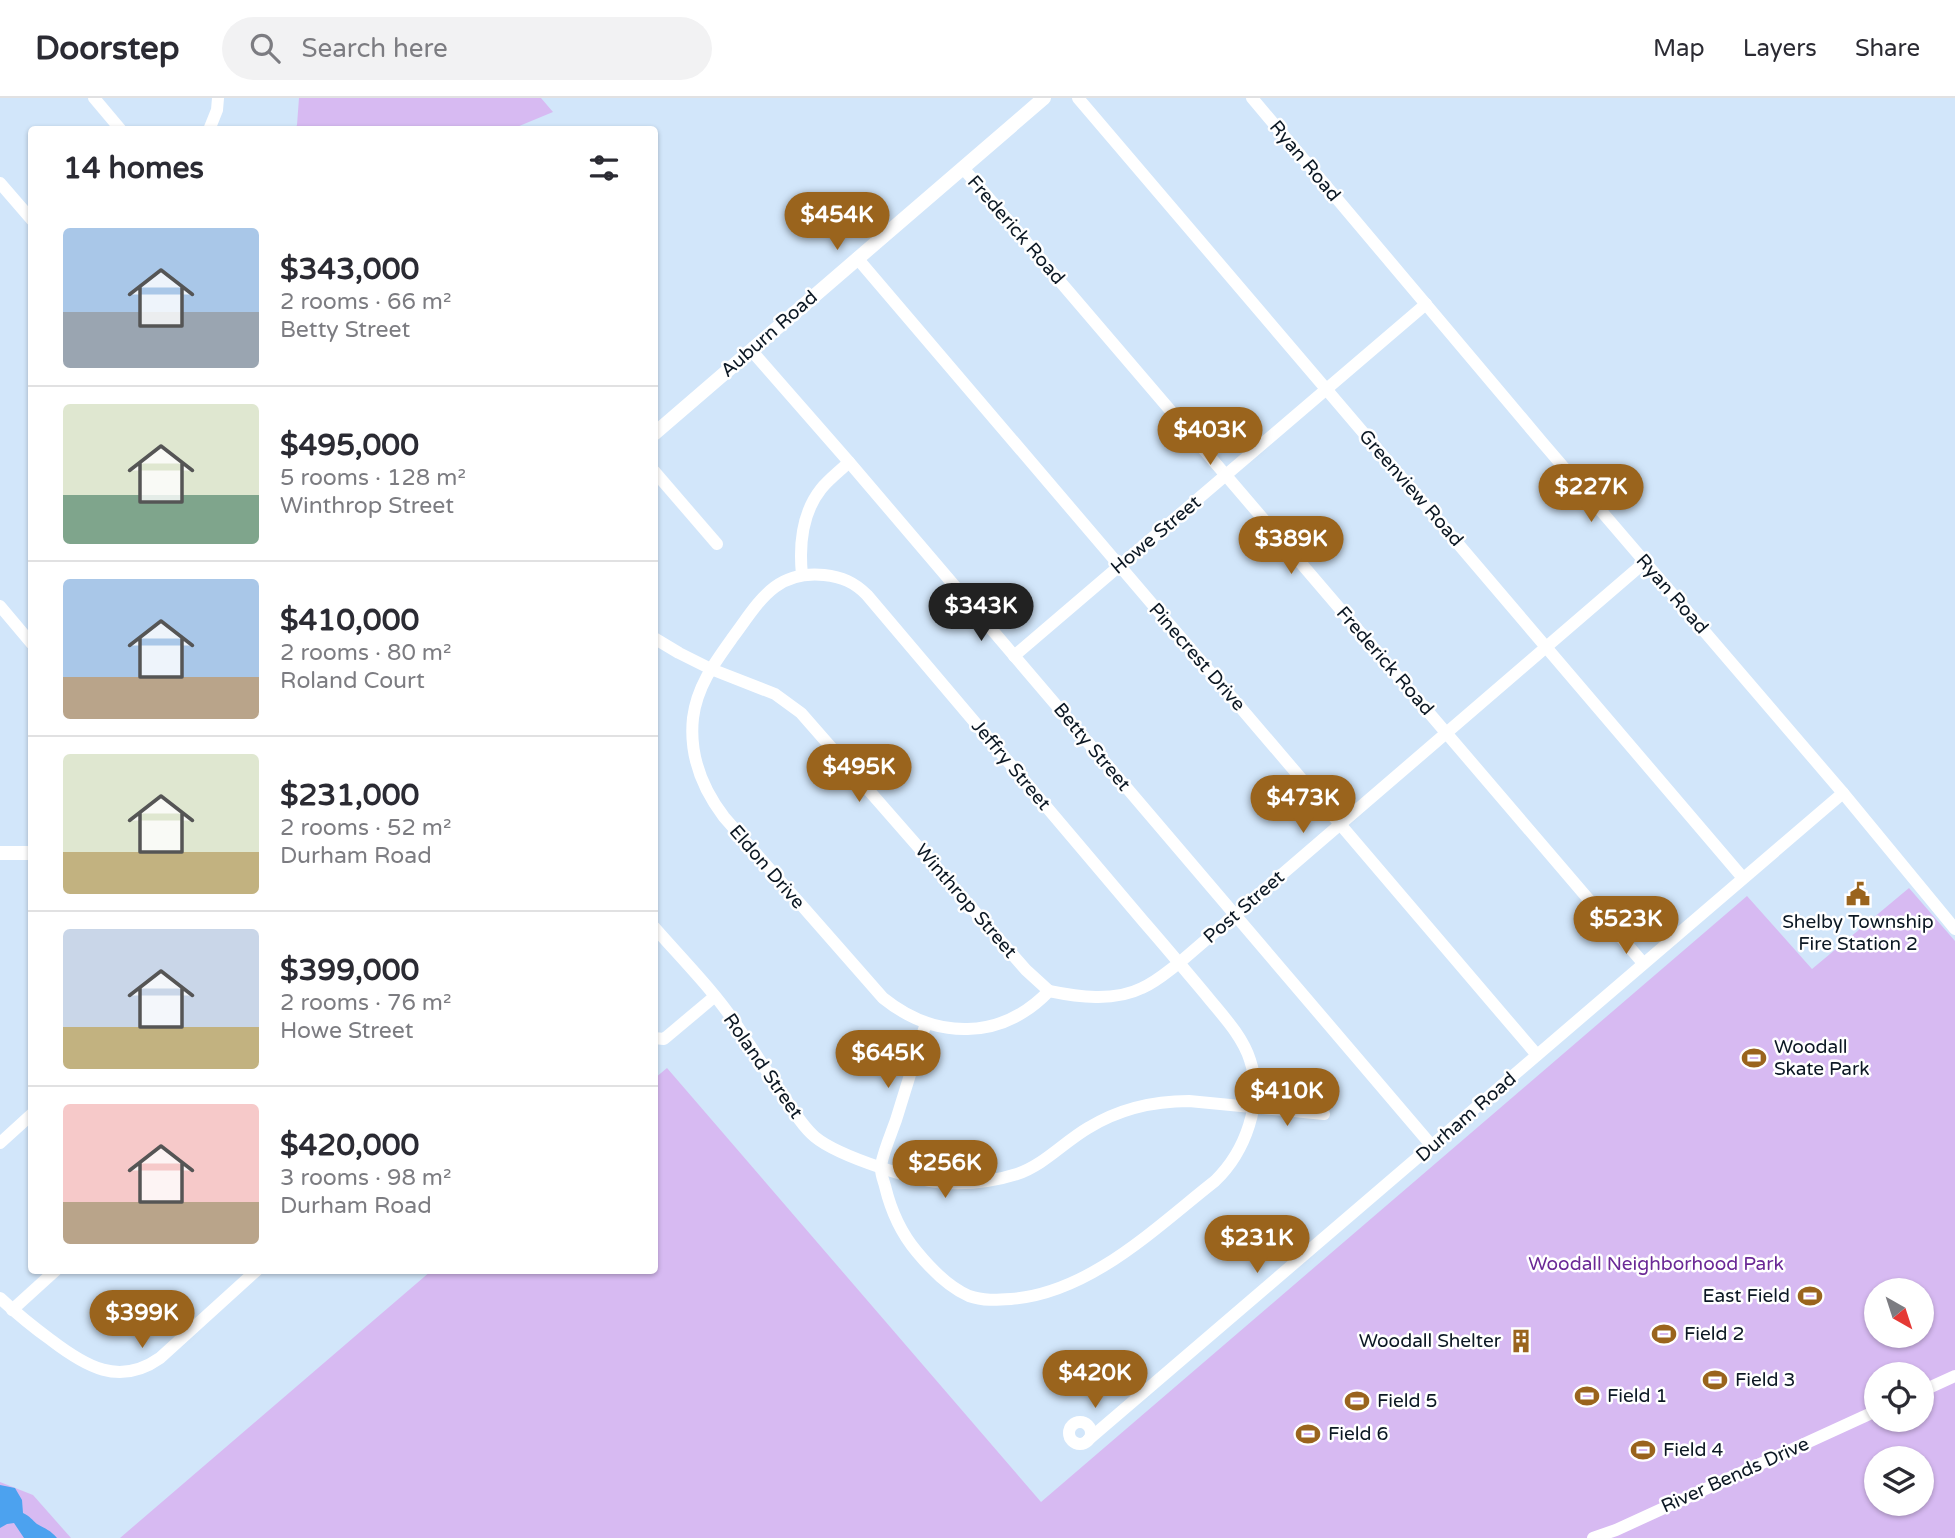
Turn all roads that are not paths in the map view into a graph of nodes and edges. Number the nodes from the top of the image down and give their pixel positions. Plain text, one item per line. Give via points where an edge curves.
1 (94, 98) edge
2 (218, 98) edge
3 (1044, 98) edge
4 (1078, 98) edge
5 (1252, 98) edge
6 (118, 126) edge
7 (211, 126) edge
8 (963, 168) junction
9 (0, 183) edge
10 (28, 215) edge
11 (858, 258) junction
12 (1426, 304) junction
13 (751, 350) junction
14 (1326, 389) junction
15 (658, 430) edge
16 (849, 462) junction
17 (1226, 475) junction
18 (658, 476) edge
19 (717, 544) dead end
20 (1645, 562) junction
21 (1119, 566) junction
22 (802, 575) junction
23 (0, 606) edge
24 (28, 639) edge
25 (658, 640) edge
26 (1547, 647) junction
27 (1014, 656) junction
28 (711, 669) junction
29 (1447, 733) junction
30 (1843, 793) junction
31 (1340, 825) junction
32 (0, 853) edge
33 (28, 853) edge
34 (1744, 878) junction
35 (1235, 915) junction
36 (1955, 929) edge
37 (658, 932) edge
38 (1179, 963) junction
39 (1643, 963) junction
40 (1049, 990) junction
41 (714, 997) junction
42 (926, 1023) junction
43 (658, 1038) edge
44 (1536, 1055) junction
45 (1252, 1108) junction
46 (1324, 1114) dead end
47 (28, 1118) edge
48 (0, 1143) edge
49 (1432, 1146) junction
50 (881, 1168) junction
51 (52, 1274) edge
52 (253, 1274) edge
53 (0, 1298) edge
54 (12, 1310) junction
55 (1955, 1376) edge
56 (1934, 1386) edge
57 (1864, 1416) edge
58 (1085, 1423) junction
59 (1101, 1428) junction
60 (1088, 1440) junction
61 (1592, 1538) edge

1 - 6 street
2 - 7 street
3 - 8 main road, Auburn Road
4 - 14 street, Greenview Road
5 - 12 street, Ryan Road
8 - 11 main road, Auburn Road
8 - 17 street, Frederick Road
9 - 10 street
11 - 13 main road, Auburn Road
11 - 21 street, Pinecrest Drive
12 - 14 street, Howe Street
12 - 20 street, Ryan Road
13 - 15 main road, Auburn Road
13 - 16 street, Betty Street
14 - 17 street, Howe Street
14 - 26 street, Greenview Road
16 - 22 street via 812,503 802,540
16 - 27 street, Betty Street
17 - 21 street, Howe Street
17 - 29 street, Frederick Road
18 - 19 street
20 - 26 street, Post Street
20 - 30 street, Ryan Road
21 - 27 street, Howe Street
21 - 31 street, Pinecrest Drive
22 - 28 street via 788,578 765,596
22 - 38 street, Jeffry Street via 843,578 867,595
23 - 24 street
25 - 28 street, Winthrop Street
26 - 29 street, Post Street
26 - 34 street, Greenview Road
27 - 35 street, Betty Street
28 - 40 street, Winthrop Street via 764,688 801,713 1026,970
28 - 42 street, Eldon Drive via 699,693 692,727 696,761 713,802 870,986 893,1006
29 - 31 street, Post Street
29 - 39 street, Frederick Road
30 - 34 street, Durham Road
30 - 36 street, Ryan Road
31 - 35 street, Post Street
31 - 44 street, Pinecrest Drive
32 - 33 main road
34 - 39 street, Durham Road
35 - 38 street, Post Street
35 - 49 street, Betty Street
37 - 41 street, Roland Street
38 - 40 street, Post Street via 1129,993 1088,996
38 - 45 street, Jeffry Street via 1244,1046 1252,1064
39 - 44 street, Durham Road
40 - 42 street via 1038,1002 997,1024 965,1029
41 - 43 street via 664,1039
41 - 50 street, Roland Street via 814,1137
42 - 50 street
44 - 49 street, Durham Road
45 - 46 street, Roland Street
45 - 50 street, Roland Street via 1169,1101 1129,1108 1088,1128 1034,1166 994,1180 946,1184
45 - 50 street, Jeffry Street via 1237,1154 1214,1181 1095,1272 1028,1297 981,1299 940,1277 898,1225
47 - 48 street
49 - 59 street, Durham Road
51 - 54 street
52 - 54 street via 160,1358 125,1372 88,1364
53 - 54 street
55 - 56 street
57 - 61 street, River Bends Drive
58 - 59 street
58 - 60 street via 1091,1431
58 - 60 street via 1072,1426 1070,1436 1078,1443
59 - 60 street, Durham Road

